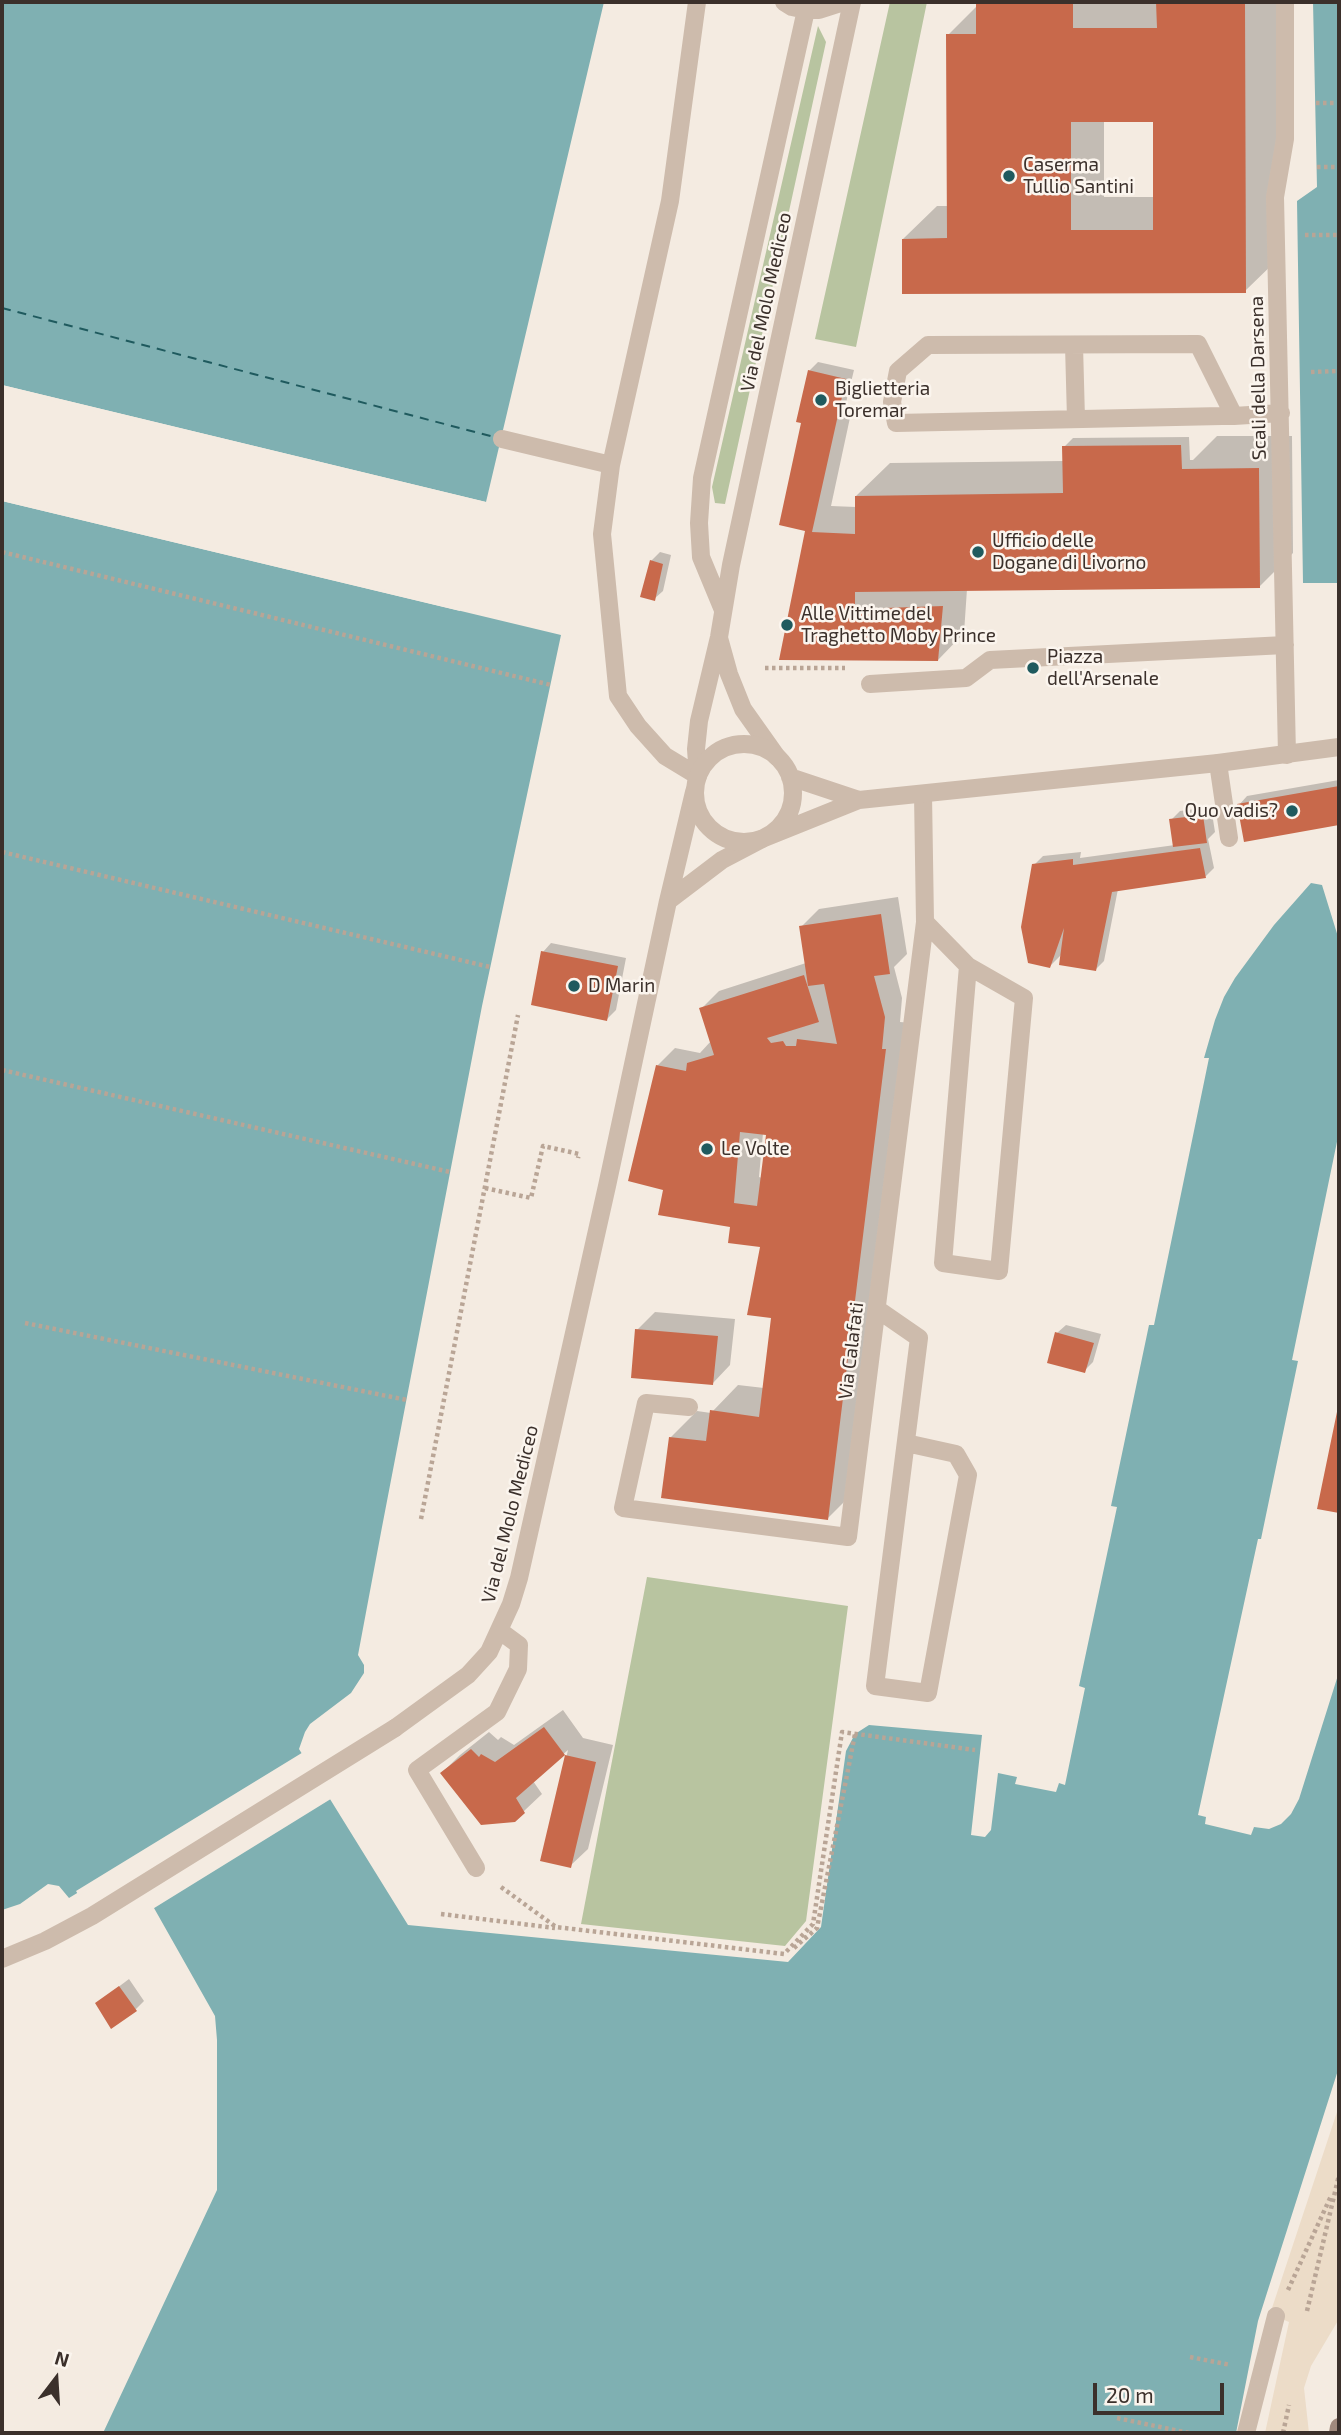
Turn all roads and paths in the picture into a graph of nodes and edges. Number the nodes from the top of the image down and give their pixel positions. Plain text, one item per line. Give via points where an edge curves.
1 (697, 2) edge
2 (784, 2) edge
3 (844, 2) edge
4 (852, 2) edge
5 (1285, 2) edge
6 (806, 10) junction
7 (1315, 103) dead end
8 (1339, 103) edge
9 (1317, 167) dead end
10 (1339, 167) edge
11 (1297, 235) dead end
12 (1339, 235) edge
13 (1074, 345) junction
14 (1339, 371) edge
15 (1300, 372) dead end
16 (1281, 413) junction
17 (1234, 416) junction
18 (1076, 419) junction
19 (502, 439) dead end
20 (611, 465) junction
21 (2, 552) edge
22 (723, 611) junction
23 (719, 637) junction
24 (1285, 645) junction
25 (765, 668) dead end
26 (818, 668) dead end
27 (870, 684) dead end
28 (551, 685) dead end
29 (1339, 747) edge
30 (1287, 755) junction
31 (777, 757) junction
32 (1219, 763) junction
33 (790, 776) junction
34 (696, 784) junction
35 (923, 794) junction
36 (859, 800) junction
37 (1229, 838) dead end
38 (762, 839) junction
39 (2, 852) edge
40 (668, 901) junction
41 (925, 922) junction
42 (968, 966) junction
43 (490, 967) dead end
44 (518, 1015) dead end
45 (2, 1070) edge
46 (576, 1166) dead end
47 (450, 1172) dead end
48 (485, 1188) junction
49 (877, 1309) junction
50 (25, 1323) dead end
51 (407, 1400) dead end
52 (689, 1408) dead end
53 (906, 1443) junction
54 (421, 1519) dead end
55 (500, 1631) junction
56 (855, 1734) junction
57 (975, 1749) dead end
58 (476, 1868) joint
59 (441, 1914) dead end
60 (2, 1958) edge
61 (1339, 2175) edge
62 (1335, 2188) junction
63 (1306, 2315) dead end
64 (1276, 2316) joint
65 (1190, 2357) dead end
66 (1237, 2366) dead end
67 (1291, 2394) dead end
68 (1117, 2418) dead end
69 (1339, 2427) edge
70 (1189, 2433) edge
71 (1246, 2433) edge
72 (1283, 2433) edge
73 (1338, 2433) edge

1 - 20 street via 670,201
2 - 6 street
3 - 6 street
4 - 22 street, Via del Molo Mediceo
5 - 16 street, Scali della Darsena via 1285,139 1275,197
6 - 22 street, Via del Molo Mediceo via 702,478 701,557
7 - 8 path
9 - 10 path
11 - 12 path
13 - 17 street via 1198,344
13 - 18 street
13 - 18 street via 928,345 898,371 891,402 896,423
14 - 15 path
16 - 17 street
16 - 24 street, Scali della Darsena
17 - 18 street
19 - 20 street
20 - 34 street via 602,534 618,696 665,757
21 - 28 path
22 - 23 street, Via del Molo Mediceo
23 - 31 street, Via del Molo Mediceo via 743,709
23 - 34 street, Via del Molo Mediceo via 699,720
24 - 27 street via 990,660 966,678
24 - 30 street, Scali della Darsena
25 - 26 path
29 - 30 street
30 - 32 street
31 - 33 street
31 - 34 street via 756,746 732,745 705,763
32 - 35 street
32 - 37 street
33 - 36 street
33 - 38 street via 793,791 785,820
34 - 38 street via 697,808 716,833 738,841
34 - 40 street, Via del Molo Mediceo
35 - 36 street
35 - 41 street, Via Calafati
36 - 38 street
38 - 40 street via 722,860
39 - 43 path
40 - 55 street, Via del Molo Mediceo via 522,1564
41 - 42 street
41 - 49 street, Via Calafati
42 - 42 street via 943,1263 999,1271 1024,998
44 - 48 path
45 - 47 path
46 - 48 path via 579,1154 543,1146 531,1198
48 - 54 path
49 - 52 street, Via Calafati via 848,1537 623,1508 646,1404
49 - 53 street via 919,1338
50 - 51 path
53 - 53 street via 876,1686 928,1693 968,1475 956,1454
55 - 58 street via 519,1645 518,1669 497,1712 417,1770
55 - 60 street, Via del Molo Mediceo via 468,1675 394,1728 92,1916
56 - 57 path
56 - 58 path via 842,1732 813,1924 784,1954 556,1927
56 - 59 path via 817,1928 785,1955
61 - 62 path
62 - 63 path
62 - 64 path
64 - 71 street
65 - 66 path
67 - 72 path
68 - 70 path
69 - 73 main road

